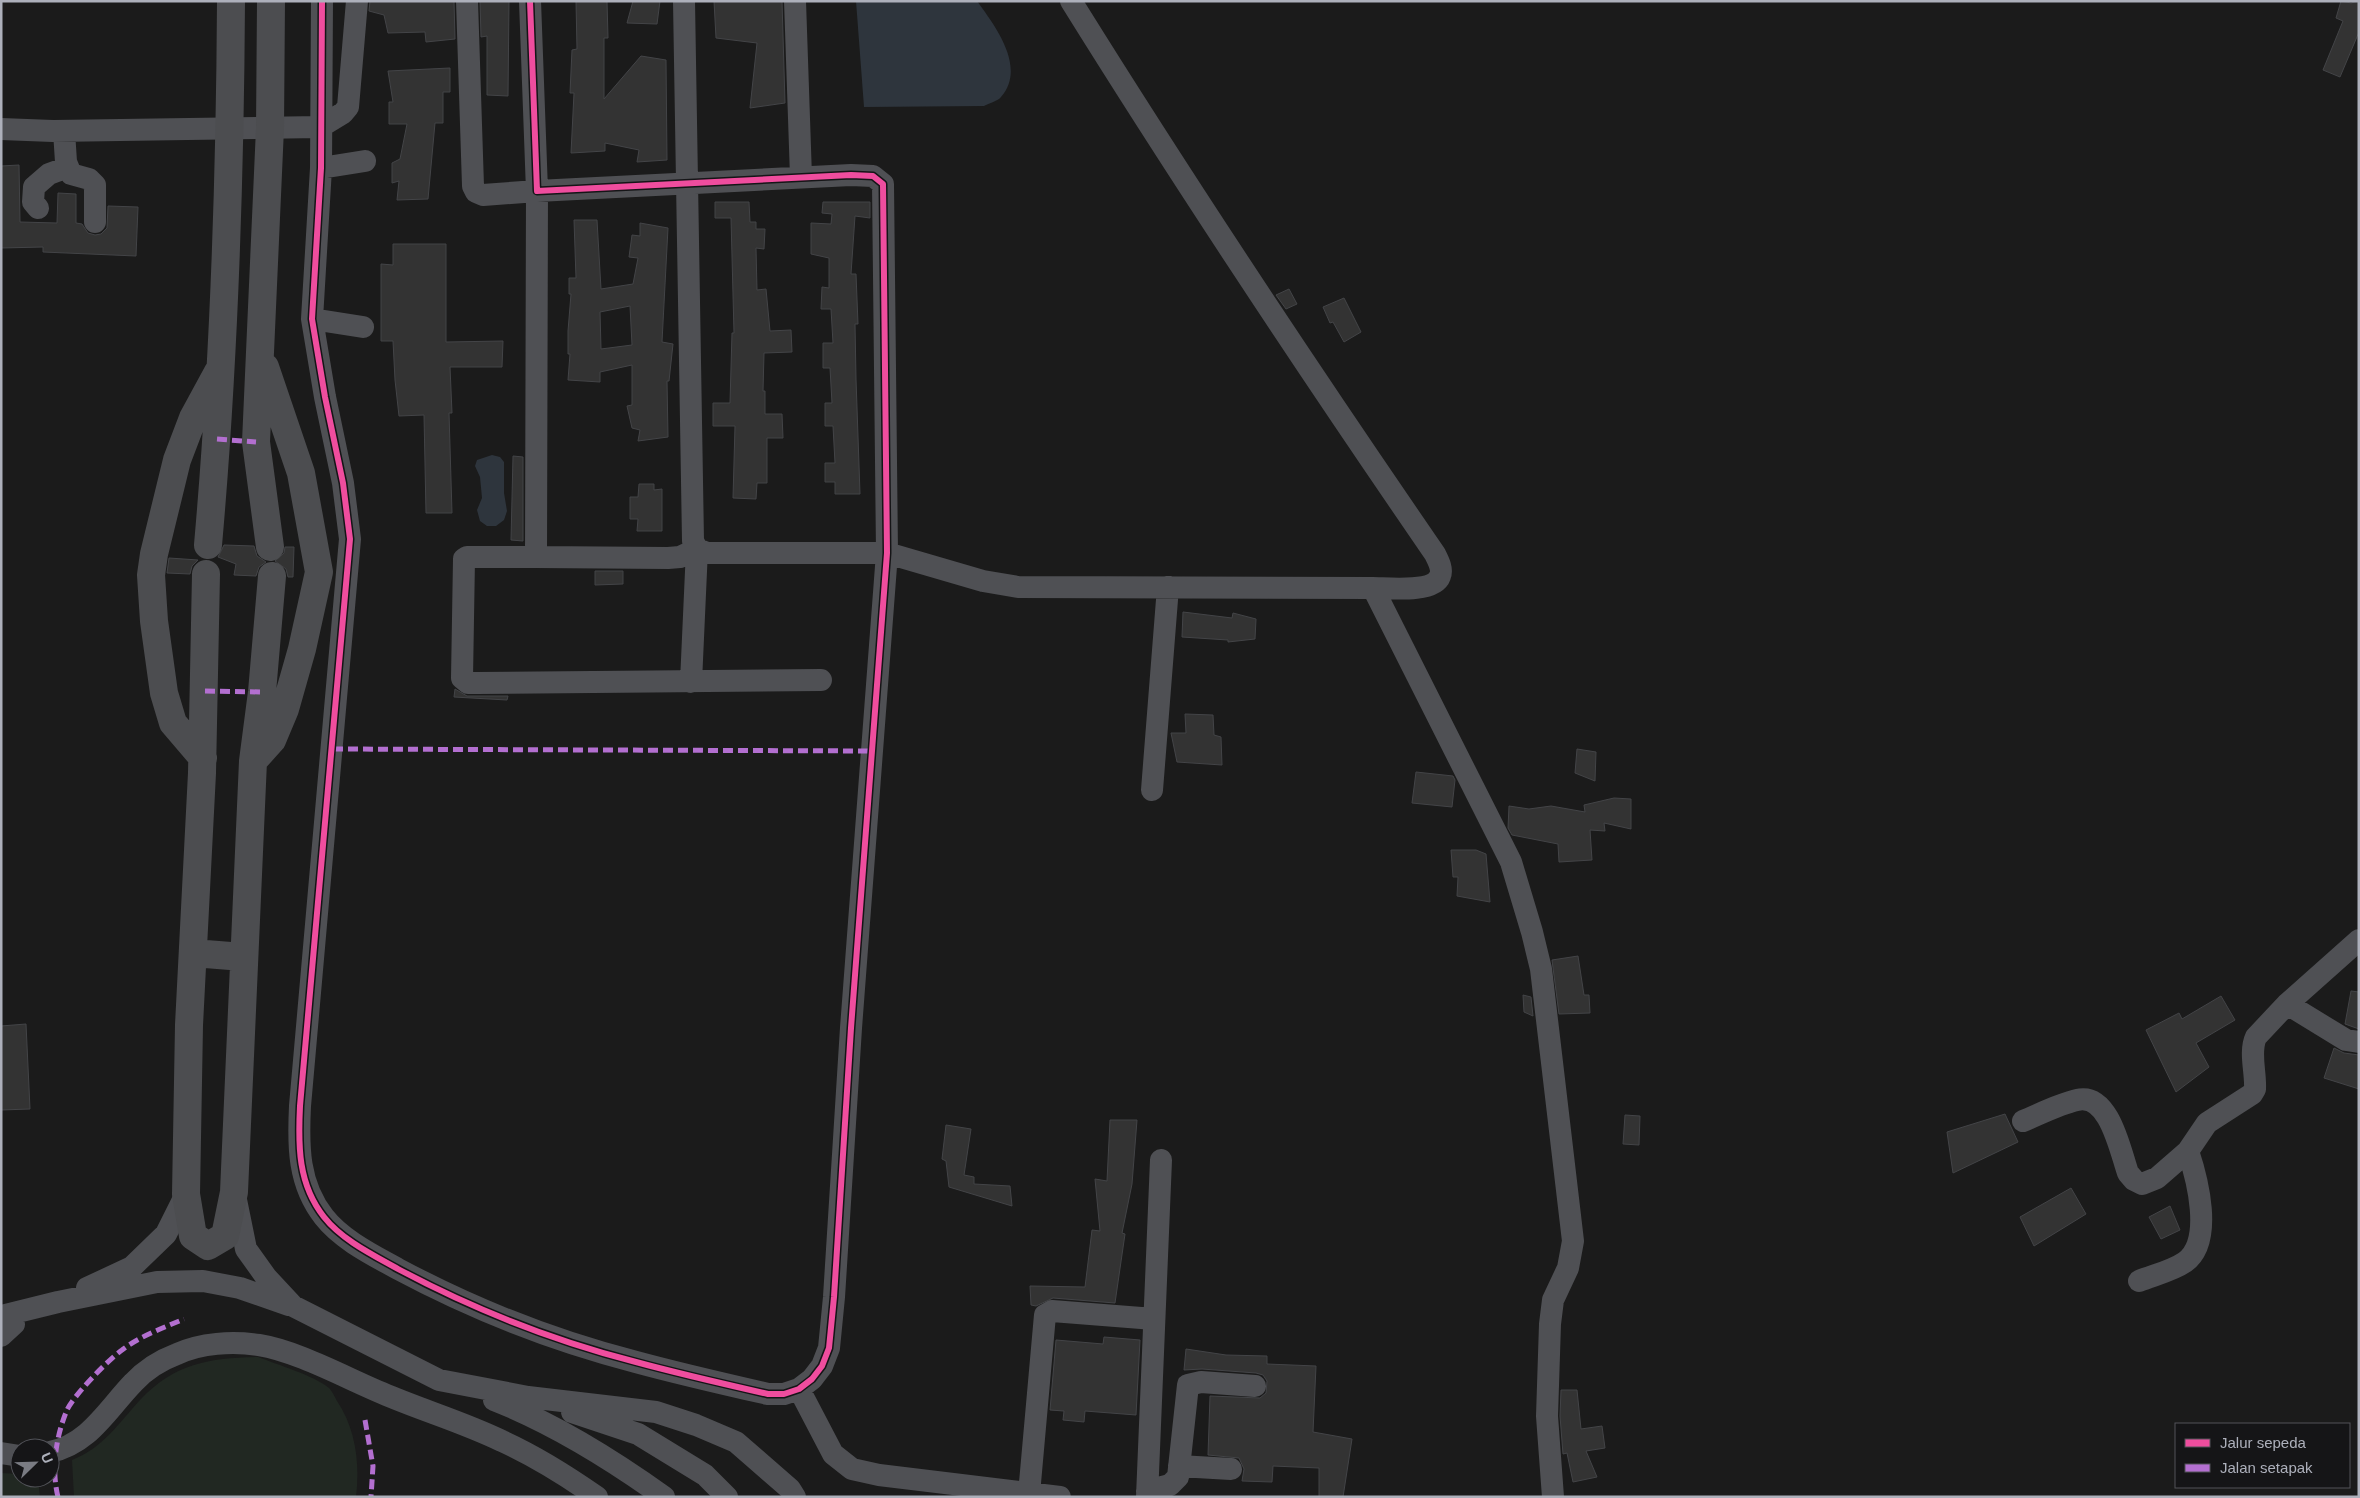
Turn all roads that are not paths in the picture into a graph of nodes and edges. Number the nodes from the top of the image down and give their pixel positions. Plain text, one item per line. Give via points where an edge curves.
1 (231, 1) edge
2 (271, 1) edge
3 (322, 1) edge
4 (358, 1) edge
5 (467, 1) edge
6 (530, 1) edge
7 (684, 1) edge
8 (795, 1) edge
9 (1071, 1) edge
10 (231, 127) junction
11 (320, 127) junction
12 (270, 128) junction
13 (1, 129) edge
14 (64, 131) junction
15 (365, 162) dead end
16 (68, 167) junction
17 (321, 168) junction
18 (800, 177) junction
19 (689, 183) junction
20 (537, 191) junction
21 (38, 208) dead end
22 (95, 222) dead end
23 (312, 319) junction
24 (363, 327) dead end
25 (259, 352) junction
26 (220, 367) junction
27 (208, 545) dead end
28 (270, 547) dead end
29 (697, 549) junction
30 (887, 553) junction
31 (536, 557) junction
32 (206, 574) dead end
33 (272, 576) dead end
34 (1168, 587) junction
35 (1373, 588) junction
36 (821, 680) dead end
37 (691, 682) junction
38 (202, 758) junction
39 (252, 761) junction
40 (1152, 790) dead end
41 (2359, 940) edge
42 (193, 953) junction
43 (243, 957) junction
44 (2287, 1004) junction
45 (2359, 1042) edge
46 (2022, 1121) dead end
47 (2188, 1151) junction
48 (1161, 1160) dead end
49 (234, 1192) junction
50 (186, 1194) junction
51 (2139, 1281) dead end
52 (58, 1302) junction
53 (293, 1306) junction
54 (1154, 1319) junction
55 (5, 1326) edge
56 (439, 1380) junction
57 (1255, 1386) dead end
58 (799, 1389) junction
59 (528, 1397) junction
60 (60, 1448) edge
61 (1179, 1466) junction
62 (1231, 1469) dead end
63 (1147, 1494) edge
64 (1043, 1496) edge
65 (597, 1497) edge
66 (664, 1497) edge
67 (727, 1497) edge
68 (795, 1497) edge
69 (1553, 1497) edge

1 - 10 main road
2 - 12 main road
3 - 11 street
4 - 11 street via 348,107
5 - 20 street via 473,186 483,195
6 - 20 street
7 - 19 street
8 - 18 street
9 - 35 street via 1296,352 1435,554 1440,576 1426,588
10 - 12 street
10 - 14 street
10 - 26 main road
11 - 12 street
11 - 17 street
12 - 25 main road
13 - 14 street
14 - 16 street
15 - 17 street
16 - 21 street via 48,174 34,187 34,202
16 - 22 street via 71,174 88,179 95,185
17 - 23 street
18 - 19 street
18 - 30 street via 873,176 882,184
19 - 20 street
19 - 29 street via 693,541
20 - 31 street
23 - 24 street
23 - 58 street via 343,483 350,539 298,1145 303,1175 312,1199 325,1219 379,1258 447,1295 532,1329 634,1362 768,1394 784,1394
25 - 28 main road via 256,442
25 - 39 main road via 300,473 319,572 282,718 272,740
26 - 27 main road
26 - 38 main road via 193,418 177,460 151,574 164,693 173,723
29 - 30 street via 707,553
29 - 31 street via 680,557 668,558
29 - 37 street
30 - 34 street via 983,581 1018,587
30 - 58 street via 829,1348 822,1366
31 - 37 street via 464,560 461,675 464,681
32 - 38 main road
33 - 39 main road via 262,692
34 - 35 street
34 - 40 street
35 - 69 street via 1510,862 1542,969 1573,1240 1568,1268 1553,1300 1550,1324 1547,1416
36 - 37 street
38 - 42 main road
39 - 43 main road
41 - 44 street
42 - 43 main road
42 - 50 main road
43 - 49 main road
44 - 45 street via 2346,1040
44 - 47 street via 2253,1043 2255,1089 2252,1094 2207,1123
46 - 47 street via 2078,1100 2090,1099 2098,1103 2106,1112 2128,1173 2142,1184 2157,1178
47 - 51 street via 2197,1179 2201,1218 2196,1247 2187,1261
48 - 54 street
49 - 50 main road via 226,1236 208,1246 193,1236
49 - 53 street via 246,1249
50 - 52 street via 166,1234 132,1267
52 - 53 street via 157,1282 203,1281 240,1288
52 - 55 street
53 - 56 street
54 - 63 street
54 - 64 street via 1052,1311 1046,1314
56 - 59 street
56 - 66 street via 515,1409 609,1458
57 - 61 street via 1201,1382 1188,1385
58 - 64 street via 833,1454 852,1469
59 - 67 street via 638,1434 705,1475
59 - 68 street via 656,1412 696,1425 736,1442
60 - 65 street via 78,1441 97,1426 134,1382 158,1364 178,1353 234,1342 261,1345 294,1355 417,1409 501,1440
61 - 62 street
61 - 63 street via 1178,1477 1173,1484

